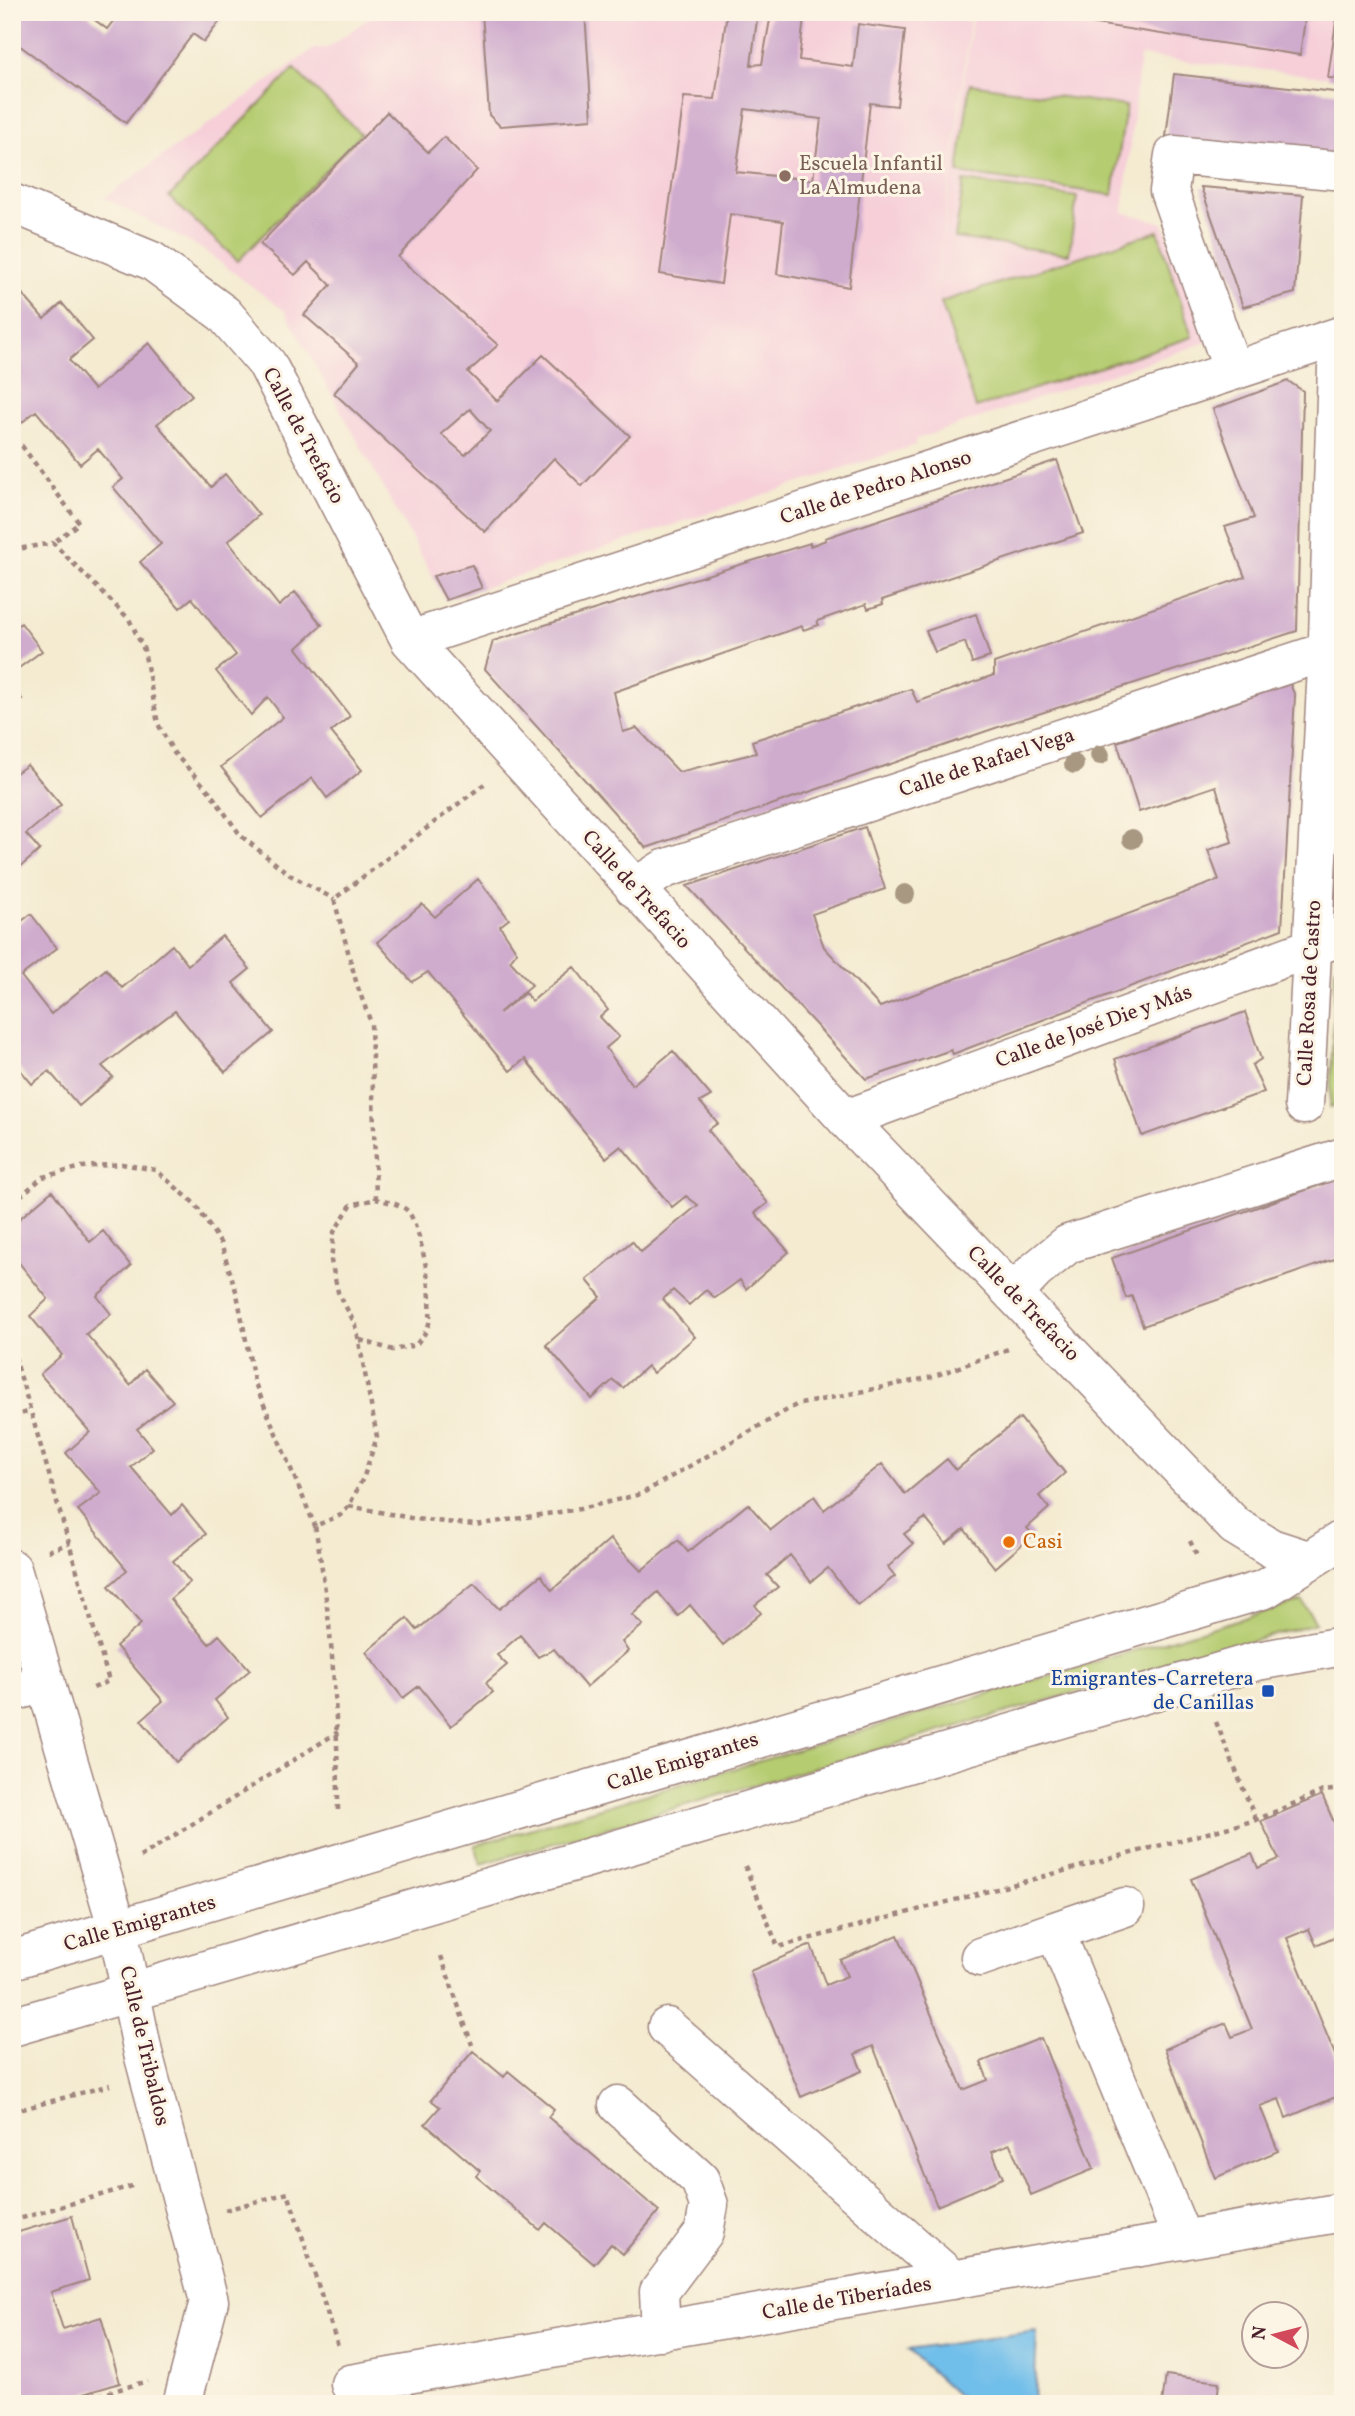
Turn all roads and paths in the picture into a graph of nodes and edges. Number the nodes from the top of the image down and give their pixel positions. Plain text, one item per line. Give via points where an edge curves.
1 (1333, 170) dead end
2 (12, 203) edge
3 (1340, 336) edge
4 (1233, 371) junction
5 (12, 444) edge
6 (54, 543) junction
7 (12, 550) edge
8 (410, 640) junction
9 (1335, 648) edge
10 (487, 782) dead end
11 (634, 888) junction
12 (334, 899) junction
13 (1328, 940) edge
14 (1304, 1105) dead end
15 (846, 1119) junction
16 (1343, 1157) edge
17 (376, 1199) junction
18 (12, 1203) edge
19 (1013, 1294) junction
20 (360, 1340) junction
21 (12, 1347) edge
22 (1009, 1349) dead end
23 (31, 1411) junction
24 (12, 1416) edge
25 (349, 1506) junction
26 (315, 1526) junction
27 (1343, 1539) edge
28 (70, 1544) junction
29 (1308, 1560) junction
30 (25, 1562) edge
31 (1343, 1646) edge
32 (46, 1689) edge
33 (1216, 1722) dead end
34 (338, 1732) junction
35 (1343, 1788) edge
36 (338, 1810) dead end
37 (1256, 1820) junction
38 (139, 1857) dead end
39 (745, 1866) dead end
40 (1125, 1907) dead end
41 (118, 1930) junction
42 (1055, 1930) junction
43 (441, 1956) dead end
44 (980, 1957) dead end
45 (12, 1960) edge
46 (132, 1993) junction
47 (12, 2027) edge
48 (667, 2027) dead end
49 (471, 2045) dead end
50 (114, 2084) dead end
51 (618, 2105) dead end
52 (12, 2112) edge
53 (173, 2173) junction
54 (1343, 2212) edge
55 (187, 2220) junction
56 (12, 2221) edge
57 (1183, 2240) junction
58 (953, 2280) junction
59 (661, 2331) junction
60 (191, 2367) junction
61 (350, 2384) joint
62 (70, 2404) edge
63 (182, 2404) edge

1 - 4 street via 1174,155 1170,191
2 - 8 street, Calle de Trefacio via 152,261 224,314 267,364
3 - 4 street, Calle de Pedro Alonso
3 - 9 street, Calle Rosa de Castro
4 - 8 street, Calle de Pedro Alonso
5 - 6 path via 22,446 79,523
6 - 7 path
6 - 12 path via 129,618 144,650 158,724 174,753 241,836 290,875
8 - 11 street, Calle de Trefacio
9 - 11 street, Calle de Rafael Vega via 664,870
9 - 13 street, Calle Rosa de Castro
10 - 12 path
11 - 15 street, Calle de Trefacio
12 - 17 path via 371,1023
13 - 14 street, Calle Rosa de Castro
13 - 15 street, Calle de José Die y Más
15 - 19 street, Calle de Trefacio
16 - 19 street via 1068,1244
17 - 20 path via 351,1205 334,1232 331,1261 338,1292
17 - 20 path via 410,1212 429,1289 428,1326 416,1345 393,1350
18 - 26 path via 43,1177 82,1167 122,1164 156,1170 195,1205 221,1244 237,1294 254,1381
19 - 29 street, Calle de Trefacio via 1235,1526 1271,1548
20 - 25 path via 377,1437
21 - 23 path
22 - 25 path via 932,1377 796,1405 641,1494 580,1509 475,1525 416,1520
23 - 24 path
23 - 28 path
25 - 26 path via 341,1515
26 - 34 path via 327,1594
27 - 29 street, Calle Emigrantes
28 - 30 path
28 - 32 path via 109,1681
29 - 41 street, Calle Emigrantes via 1265,1589
30 - 32 street, Calle de Tribaldos
31 - 46 street via 1257,1661
32 - 41 street, Calle de Tribaldos
33 - 37 path
34 - 36 path
34 - 38 path
35 - 37 path via 1323,1791
37 - 39 path via 778,1947
40 - 42 street
41 - 45 street, Calle Emigrantes
41 - 46 street, Calle de Tribaldos
42 - 44 street
42 - 57 street
43 - 49 path
46 - 47 street
46 - 53 street, Calle de Tribaldos
48 - 58 street
50 - 52 path
51 - 59 street via 700,2180 709,2205 704,2232 659,2292
53 - 55 street, Calle de Tribaldos
53 - 56 path
54 - 57 street, Calle de Tiberíades
55 - 60 street, Calle de Tribaldos via 209,2301
55 - 61 path via 288,2193
57 - 58 street, Calle de Tiberíades
58 - 59 street, Calle de Tiberíades
59 - 61 street, Calle de Tiberíades
60 - 62 path
60 - 63 street, Calle de Tribaldos

